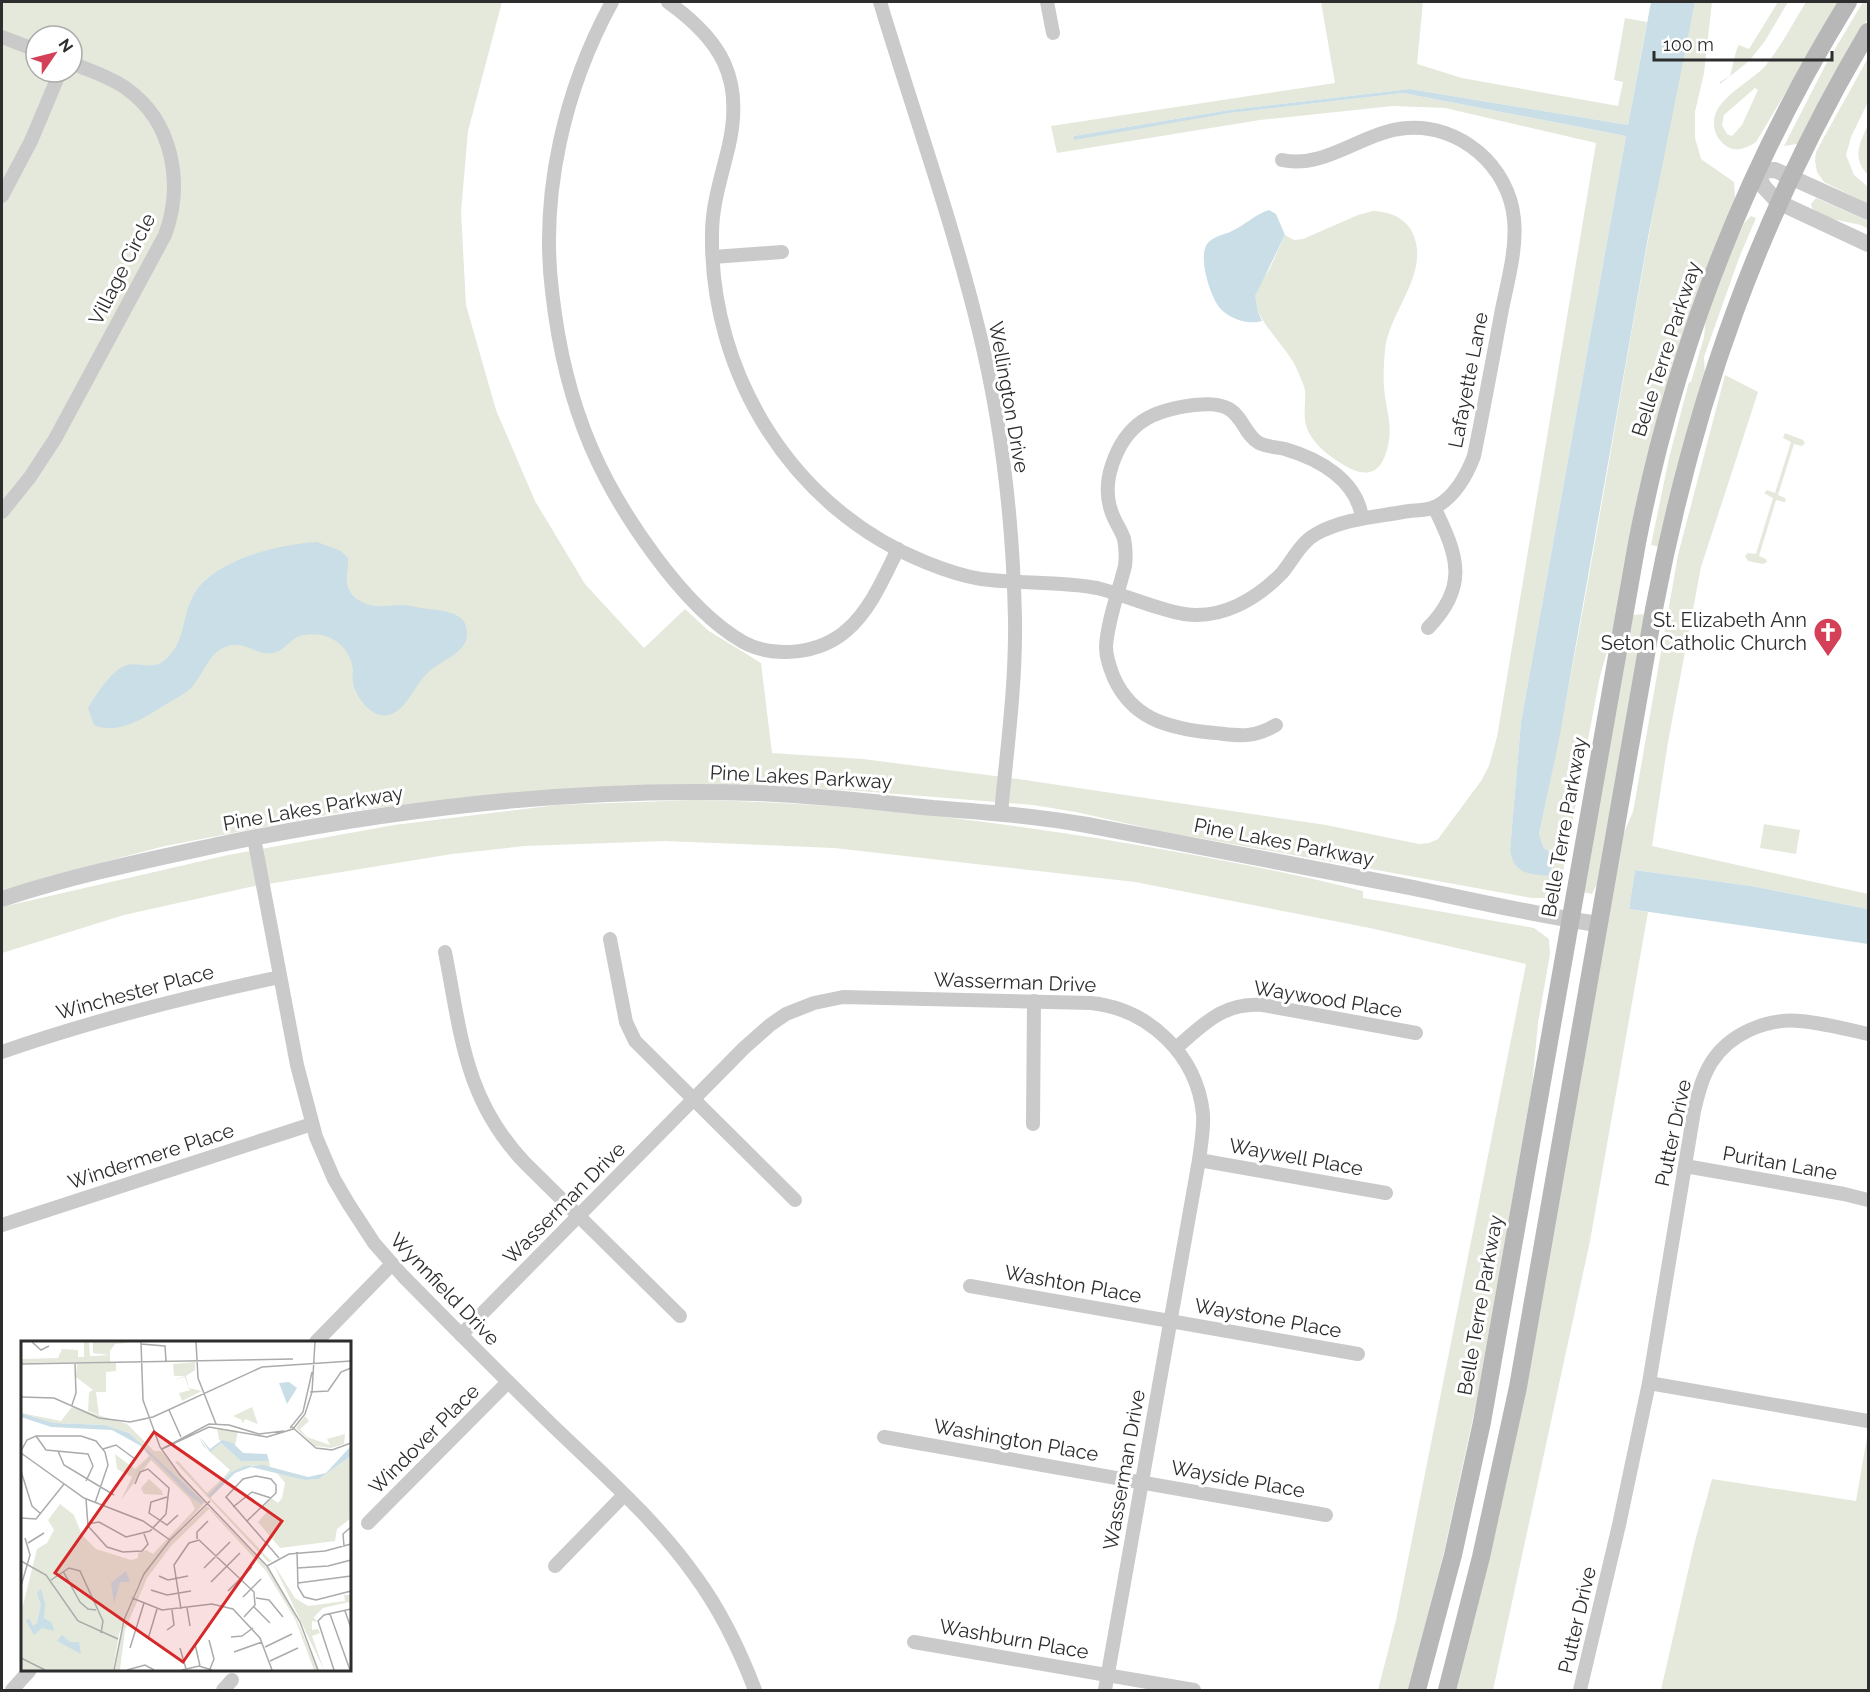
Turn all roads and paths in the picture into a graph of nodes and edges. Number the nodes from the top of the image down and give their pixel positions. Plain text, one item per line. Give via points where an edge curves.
1 (612, 2) edge
2 (668, 2) edge
3 (880, 2) edge
4 (1047, 2) edge
5 (1848, 2) edge
6 (1869, 32) edge
7 (1053, 33) dead end
8 (2, 37) edge
9 (24, 45) edge
10 (84, 68) edge
11 (55, 84) edge
12 (1282, 160) dead end
13 (1756, 171) junction
14 (1790, 176) junction
15 (2, 196) edge
16 (1778, 202) junction
17 (1869, 212) edge
18 (1869, 244) edge
19 (782, 252) dead end
20 (713, 258) junction
21 (1434, 507) junction
22 (2, 512) edge
23 (1362, 518) junction
24 (898, 549) junction
25 (1014, 581) junction
26 (1118, 593) junction
27 (1428, 628) dead end
28 (1276, 725) dead end
29 (1001, 813) junction
30 (254, 838) junction
31 (2, 899) edge
32 (1570, 920) junction
33 (1598, 924) junction
34 (610, 939) dead end
35 (446, 952) dead end
36 (280, 977) junction
37 (1034, 1001) junction
38 (1416, 1033) dead end
39 (1869, 1034) edge
40 (1176, 1048) junction
41 (2, 1052) edge
42 (694, 1100) junction
43 (312, 1124) junction
44 (1033, 1124) dead end
45 (1199, 1160) junction
46 (1685, 1166) junction
47 (1386, 1193) dead end
48 (795, 1200) dead end
49 (1869, 1200) edge
50 (578, 1216) junction
51 (2, 1225) edge
52 (392, 1264) junction
53 (970, 1286) dead end
54 (680, 1316) dead end
55 (1171, 1321) junction
56 (461, 1335) junction
57 (317, 1341) edge
58 (1358, 1354) dead end
59 (508, 1382) junction
60 (1649, 1383) junction
61 (1869, 1421) edge
62 (884, 1437) dead end
63 (1142, 1482) junction
64 (624, 1495) junction
65 (1326, 1515) dead end
66 (368, 1523) dead end
67 (555, 1566) dead end
68 (914, 1642) dead end
69 (29, 1671) edge
70 (1108, 1675) junction
71 (12, 1690) edge
72 (755, 1690) edge
73 (1105, 1690) edge
74 (1194, 1690) edge
75 (1416, 1690) edge
76 (1447, 1690) edge
77 (1580, 1690) edge

1 - 24 street via 588,52 566,117 556,162 550,223 551,290 560,347 577,411 600,468 670,576 718,624 755,647 792,652 837,638 868,606
2 - 20 street via 709,36 727,68 732,92 730,141 714,208
3 - 25 street, Wellington Drive via 979,331 1002,457
4 - 7 street
5 - 13 main road, Belle Terre Parkway via 1799,85
6 - 14 main road
8 - 9 street
10 - 22 street, Village Circle via 117,83 151,113 173,165 174,205 165,235 63,426
11 - 15 street
12 - 21 street, Lafayette Lane via 1307,163 1381,132 1421,128 1450,135 1476,149 1494,167 1508,194 1514,215 1514,245 1474,456 1463,479
13 - 14 street via 1775,170
13 - 16 street
13 - 32 main road, Belle Terre Parkway via 1712,273 1657,450
14 - 16 main road
14 - 17 street
16 - 18 street
16 - 33 main road via 1717,358 1684,471 1662,566
19 - 20 street
20 - 24 street via 718,305 731,354 750,402 773,439 827,501
21 - 23 street
21 - 27 street via 1449,541 1455,579 1452,596
23 - 26 street via 1313,536 1272,582 1248,600 1221,612 1185,614
23 - 26 street via 1356,496 1341,479 1307,457 1257,442 1228,409 1204,404 1165,409 1126,436 1109,475 1108,502 1125,547
24 - 25 street via 968,576
25 - 26 street via 1073,584
25 - 29 street, Wellington Drive via 1013,689
26 - 28 street via 1107,655 1122,693 1135,707 1155,720 1182,729 1250,736
29 - 30 street, Pine Lakes Parkway via 801,795 646,793 456,807
29 - 32 street, Pine Lakes Parkway via 1085,825
30 - 31 street, Pine Lakes Parkway via 106,868
30 - 36 street, Wynnfield Drive
32 - 33 street, Pine Lakes Parkway
32 - 75 main road, Belle Terre Parkway via 1482,1422 1458,1533
33 - 76 main road via 1518,1388
34 - 42 street via 629,1031 646,1054
35 - 50 street via 468,1067 482,1103 511,1148
36 - 41 street, Winchester Place via 140,1009
36 - 43 street, Wynnfield Drive
37 - 40 street, Wasserman Drive via 1115,1007 1148,1022
37 - 42 street, Wasserman Drive via 852,997 814,1003 770,1025
37 - 44 street
38 - 40 street, Waywood Place via 1246,1005 1218,1014
39 - 46 street, Putter Drive via 1787,1021 1764,1024 1738,1037 1712,1061 1702,1082
40 - 45 street, Wasserman Drive via 1193,1077 1201,1103
42 - 48 street
42 - 50 street, Wasserman Drive
43 - 51 street, Windermere Place
43 - 52 street, Wynnfield Drive via 322,1154 345,1197
45 - 47 street, Waywell Place
45 - 55 street, Wasserman Drive
46 - 49 street, Puritan Lane
46 - 60 street, Putter Drive
50 - 54 street
50 - 56 street, Wasserman Drive
52 - 56 street, Wynnfield Drive
52 - 57 street
53 - 55 street, Washton Place
55 - 58 street, Waystone Place
55 - 63 street, Wasserman Drive
56 - 59 street, Wynnfield Drive
59 - 64 street, Wynnfield Drive
59 - 66 street, Windover Place
60 - 61 street
60 - 77 street, Putter Drive
62 - 63 street, Washington Place
63 - 65 street, Wayside Place
63 - 70 street, Wasserman Drive
64 - 67 street
64 - 72 street, Wynnfield Drive via 698,1578 726,1625
68 - 70 street, Washburn Place
69 - 71 street
70 - 73 street, Wasserman Drive
70 - 74 street, Washburn Place

